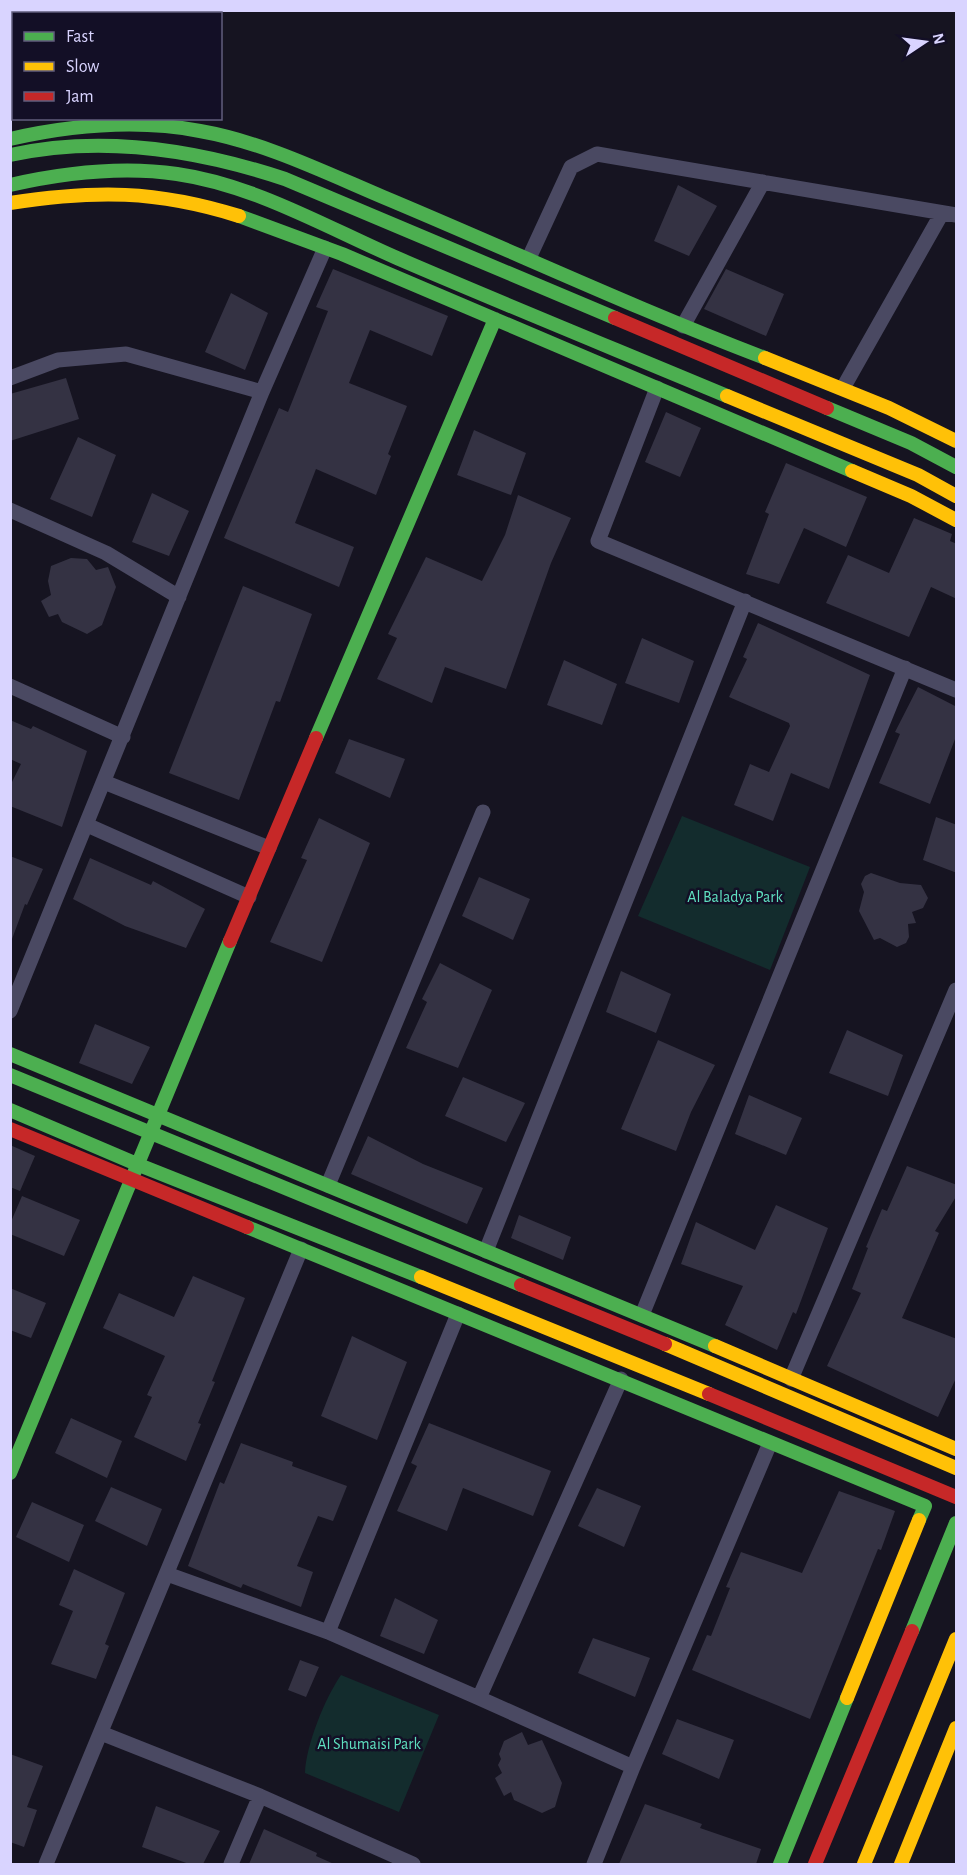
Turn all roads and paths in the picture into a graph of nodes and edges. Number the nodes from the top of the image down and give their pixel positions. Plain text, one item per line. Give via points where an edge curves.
1 (10, 139) edge
2 (10, 155) edge
3 (763, 182) junction
4 (10, 185) edge
5 (10, 203) edge
6 (949, 214) edge
7 (325, 248) junction
8 (529, 258) junction
9 (495, 319) junction
10 (683, 326) junction
11 (10, 378) edge
12 (657, 388) junction
13 (843, 388) junction
14 (262, 392) junction
15 (957, 441) edge
16 (957, 467) edge
17 (957, 496) edge
18 (10, 510) edge
19 (957, 520) edge
20 (179, 597) junction
21 (745, 601) junction
22 (904, 668) junction
23 (10, 686) edge
24 (957, 690) edge
25 (123, 737) junction
26 (104, 782) junction
27 (483, 812) dead end
28 (87, 825) junction
29 (269, 848) junction
30 (249, 897) junction
31 (957, 990) edge
32 (10, 1011) edge
33 (10, 1054) edge
34 (10, 1075) edge
35 (10, 1110) edge
36 (159, 1118) junction
37 (10, 1129) edge
38 (152, 1133) junction
39 (139, 1165) junction
40 (133, 1179) junction
41 (328, 1185) junction
42 (301, 1249) junction
43 (486, 1251) junction
44 (458, 1314) junction
45 (642, 1315) junction
46 (621, 1379) junction
47 (791, 1379) junction
48 (770, 1443) junction
49 (957, 1449) edge
50 (957, 1467) edge
51 (10, 1473) edge
52 (957, 1497) edge
53 (957, 1523) edge
54 (167, 1574) junction
55 (328, 1632) junction
56 (957, 1639) edge
57 (479, 1698) junction
58 (957, 1728) edge
59 (101, 1733) junction
60 (633, 1767) junction
61 (260, 1796) junction
62 (46, 1864) edge
63 (231, 1864) edge
64 (413, 1864) edge
65 (594, 1864) edge
66 (780, 1864) edge
67 (815, 1864) edge
68 (864, 1864) edge
69 (901, 1864) edge

1 - 8 main road via 93,127 143,125 199,131 264,148
2 - 16 main road via 125,145 237,162 911,443
3 - 6 street
3 - 8 street via 597,153 571,167
3 - 10 street
4 - 17 main road via 32,179 134,172 191,176 243,191 918,475
5 - 7 main road via 58,196 161,196 222,209
6 - 13 street
7 - 9 main road
7 - 14 street
8 - 10 main road
9 - 12 main road
9 - 29 main road
10 - 13 main road
11 - 14 street via 58,360 126,354
12 - 19 main road via 911,496
12 - 21 street via 598,541
13 - 15 main road
14 - 20 street
18 - 20 street via 106,553
20 - 25 street
21 - 22 street
21 - 43 street
22 - 24 street
22 - 45 street
23 - 25 street
25 - 26 street
26 - 28 street
26 - 29 street
27 - 41 street
28 - 30 street
28 - 32 street
29 - 30 main road
30 - 36 main road
31 - 47 street
33 - 36 main road
34 - 38 main road
35 - 39 main road
36 - 38 main road
36 - 41 main road
37 - 40 main road
38 - 39 main road
38 - 50 main road
39 - 40 main road
39 - 52 main road via 535,1322
40 - 42 main road
40 - 51 main road
41 - 43 main road
42 - 44 main road
42 - 54 street
43 - 45 main road
44 - 46 main road
44 - 55 street
45 - 47 main road
46 - 48 main road
46 - 57 street
47 - 49 main road
48 - 60 street
48 - 66 main road via 925,1506
53 - 67 main road
54 - 55 street
54 - 59 street
55 - 57 street
56 - 68 main road
57 - 60 street
58 - 69 main road
59 - 61 street
59 - 62 street
60 - 65 street
61 - 63 street
61 - 64 street

